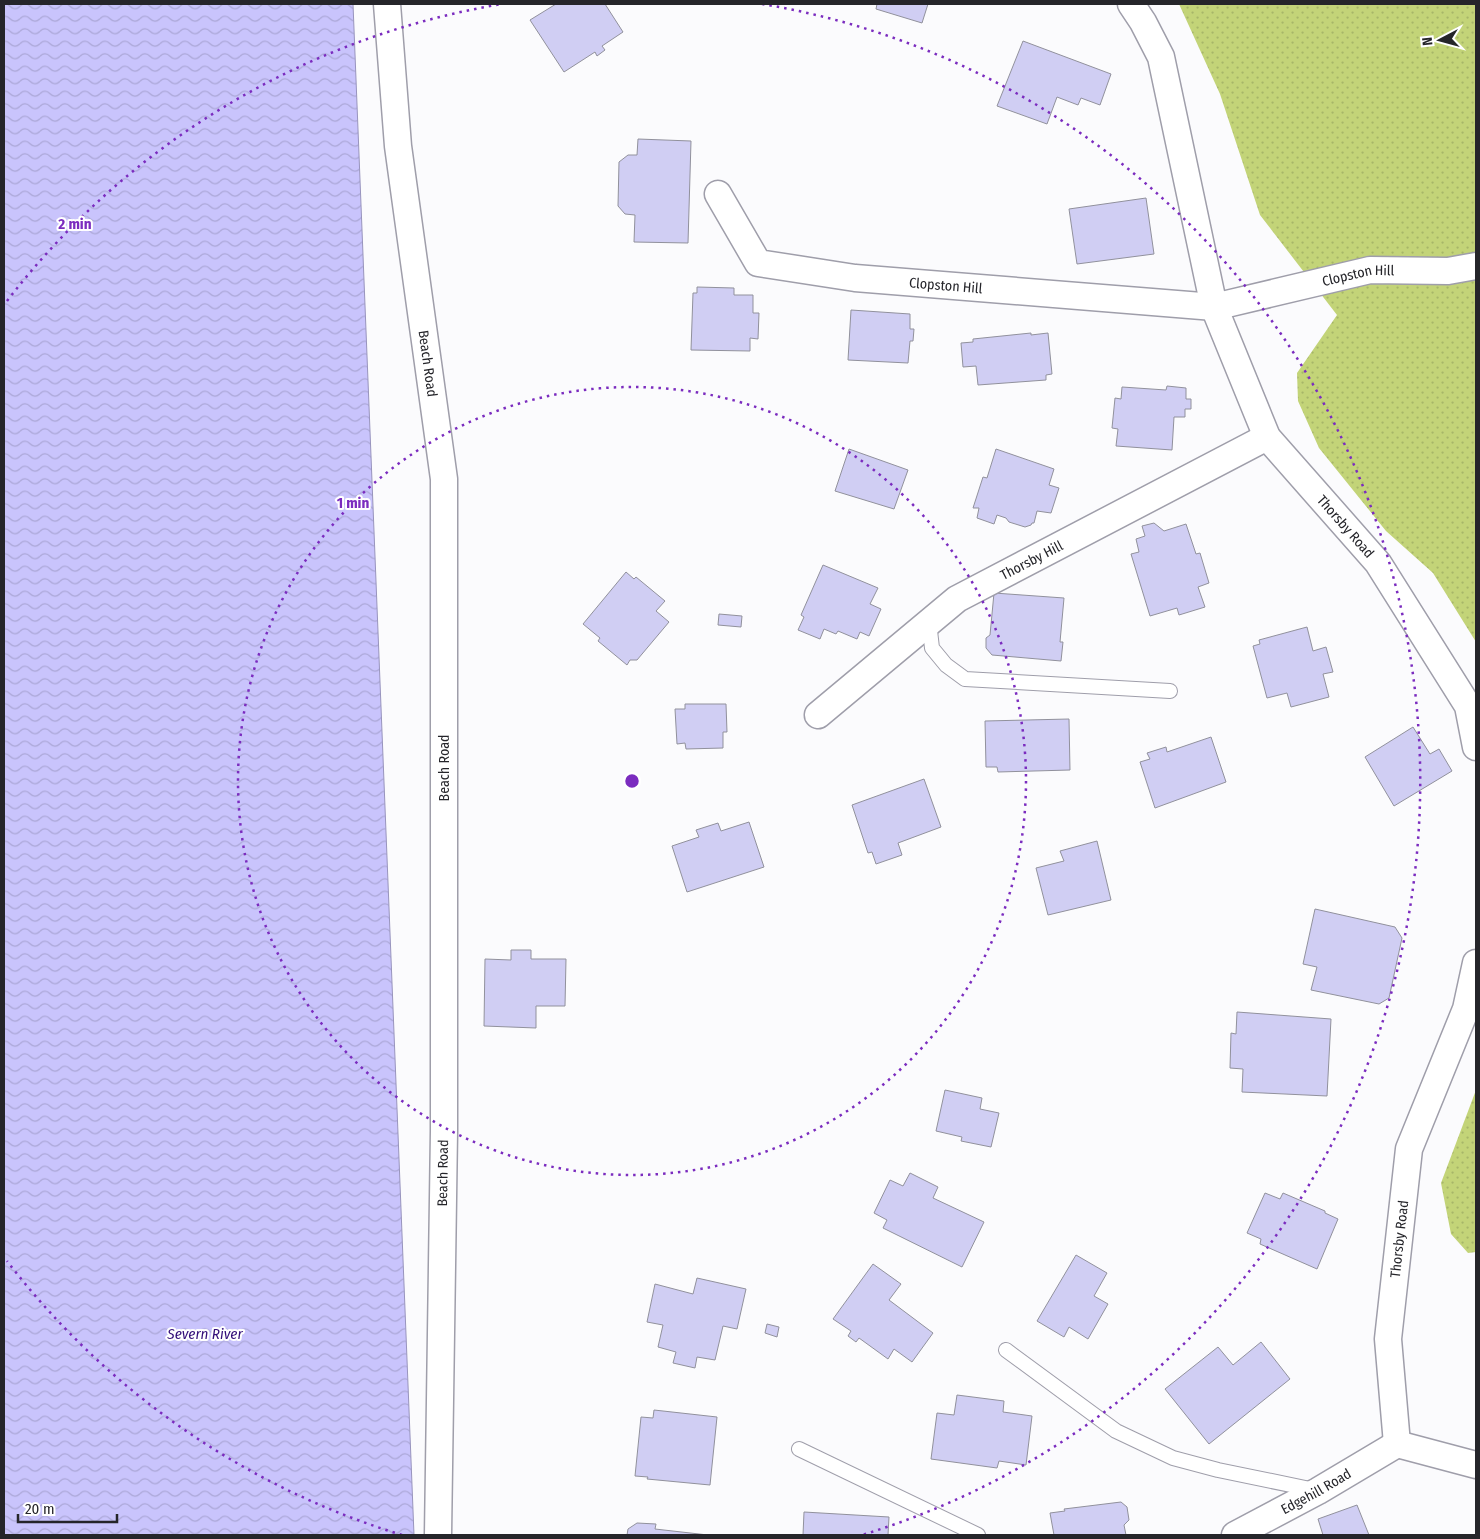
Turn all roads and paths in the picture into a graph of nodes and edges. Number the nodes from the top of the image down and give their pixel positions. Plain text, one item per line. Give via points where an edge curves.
1 (387, 4) edge
2 (1131, 4) edge
3 (718, 194) dead end
4 (1476, 266) edge
5 (1214, 307) junction
6 (1267, 437) junction
7 (929, 622) junction
8 (1170, 691) dead end
9 (818, 715) dead end
10 (1476, 747) edge
11 (1476, 963) edge
12 (1006, 1350) dead end
13 (1397, 1444) junction
14 (799, 1449) dead end
15 (1476, 1465) edge
16 (1318, 1491) junction
17 (438, 1535) edge
18 (978, 1535) edge
19 (1235, 1535) edge

1 - 17 street, Beach Road via 398,146 444,479 444,1130
2 - 5 street via 1161,57
3 - 5 street, Clopston Hill via 758,263 856,278
4 - 5 street, Clopston Hill via 1448,271 1370,270
5 - 6 street, Thorsby Road
6 - 7 street, Thorsby Hill via 957,599
6 - 10 street, Thorsby Road via 1378,562 1468,706
7 - 8 lane via 932,648 946,665 965,679
7 - 9 street, Thorsby Hill
11 - 13 street, Thorsby Road via 1466,1009 1409,1149 1388,1338
12 - 16 lane via 1116,1431 1173,1458
13 - 15 street
13 - 16 street, Edgehill Road
14 - 18 lane
16 - 19 street, Edgehill Road

